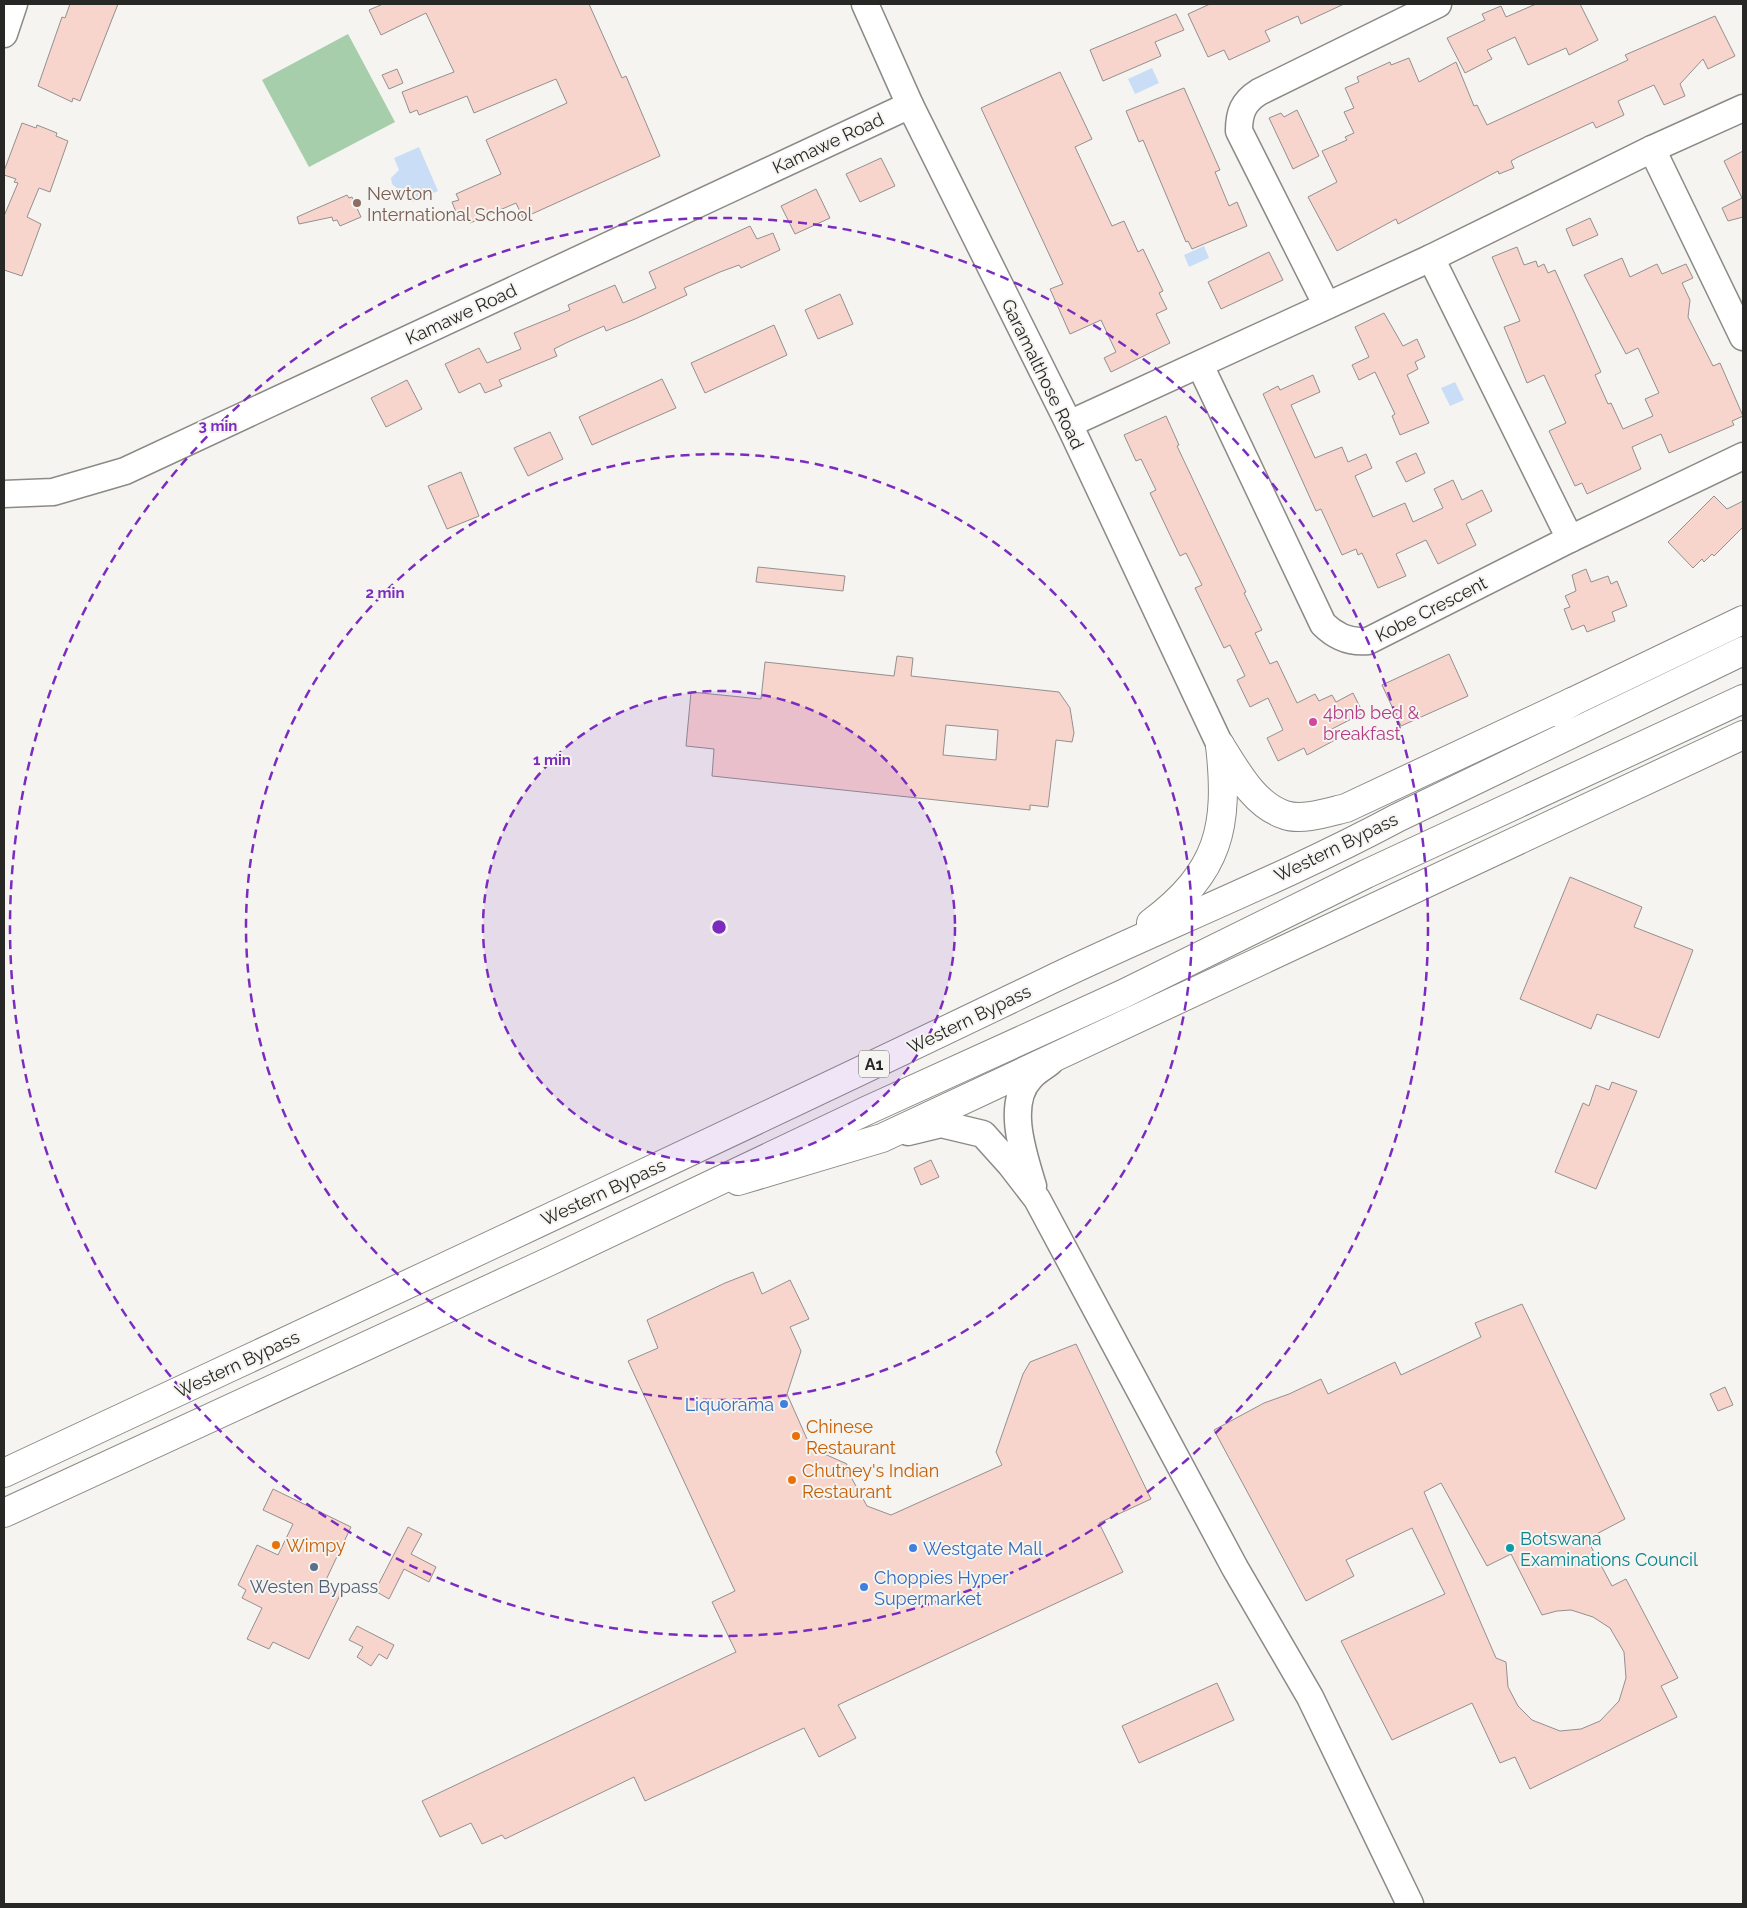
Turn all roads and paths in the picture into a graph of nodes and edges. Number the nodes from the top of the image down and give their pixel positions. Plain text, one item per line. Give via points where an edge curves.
1 (14, 4) edge
2 (866, 4) edge
3 (1438, 4) edge
4 (4, 34) edge
5 (910, 104) junction
6 (1743, 108) edge
7 (1652, 149) junction
8 (1431, 258) junction
9 (1326, 304) junction
10 (1743, 337) edge
11 (1200, 365) junction
12 (1069, 424) junction
13 (1743, 456) edge
14 (4, 494) edge
15 (1570, 539) junction
16 (1743, 620) edge
17 (1743, 652) edge
18 (1743, 699) edge
19 (1572, 702) junction
20 (1743, 736) edge
21 (1220, 745) junction
22 (1397, 818) junction
23 (1122, 945) junction
24 (1060, 1055) junction
25 (882, 1138) junction
26 (688, 1196) junction
27 (1036, 1199) junction
28 (4, 1473) edge
29 (4, 1513) edge
30 (1410, 1904) edge

1 - 4 street
2 - 5 street, Garamalthose Road
3 - 9 street via 1259,92 1248,98 1242,110 1239,131
5 - 12 street, Garamalthose Road
5 - 14 street, Kamawe Road via 125,471 53,492
6 - 7 street
7 - 8 street
7 - 10 street
8 - 9 street
8 - 15 street
9 - 11 street
11 - 12 street
11 - 15 street, Kobe Crescent via 1323,624 1342,638 1368,641
12 - 21 street, Garamalthose Road
13 - 15 street, Kobe Crescent
16 - 19 main road
17 - 22 main road, Western Bypass / A1
18 - 26 main road, Western Bypass / A1 via 1366,874 1123,994
19 - 21 main road via 1346,808 1316,815 1285,816 1260,800
19 - 22 main road
20 - 24 main road
21 - 23 main road via 1225,788 1220,829 1211,857 1189,888 1166,912
22 - 23 main road, Western Bypass / A1 via 1344,847
23 - 28 main road, Western Bypass / A1
24 - 25 main road
24 - 27 street via 1030,1078 1018,1104 1018,1128
25 - 26 main road
25 - 27 street via 941,1124 983,1134
26 - 29 main road, Western Bypass / A1
27 - 30 street via 1235,1568 1310,1697

